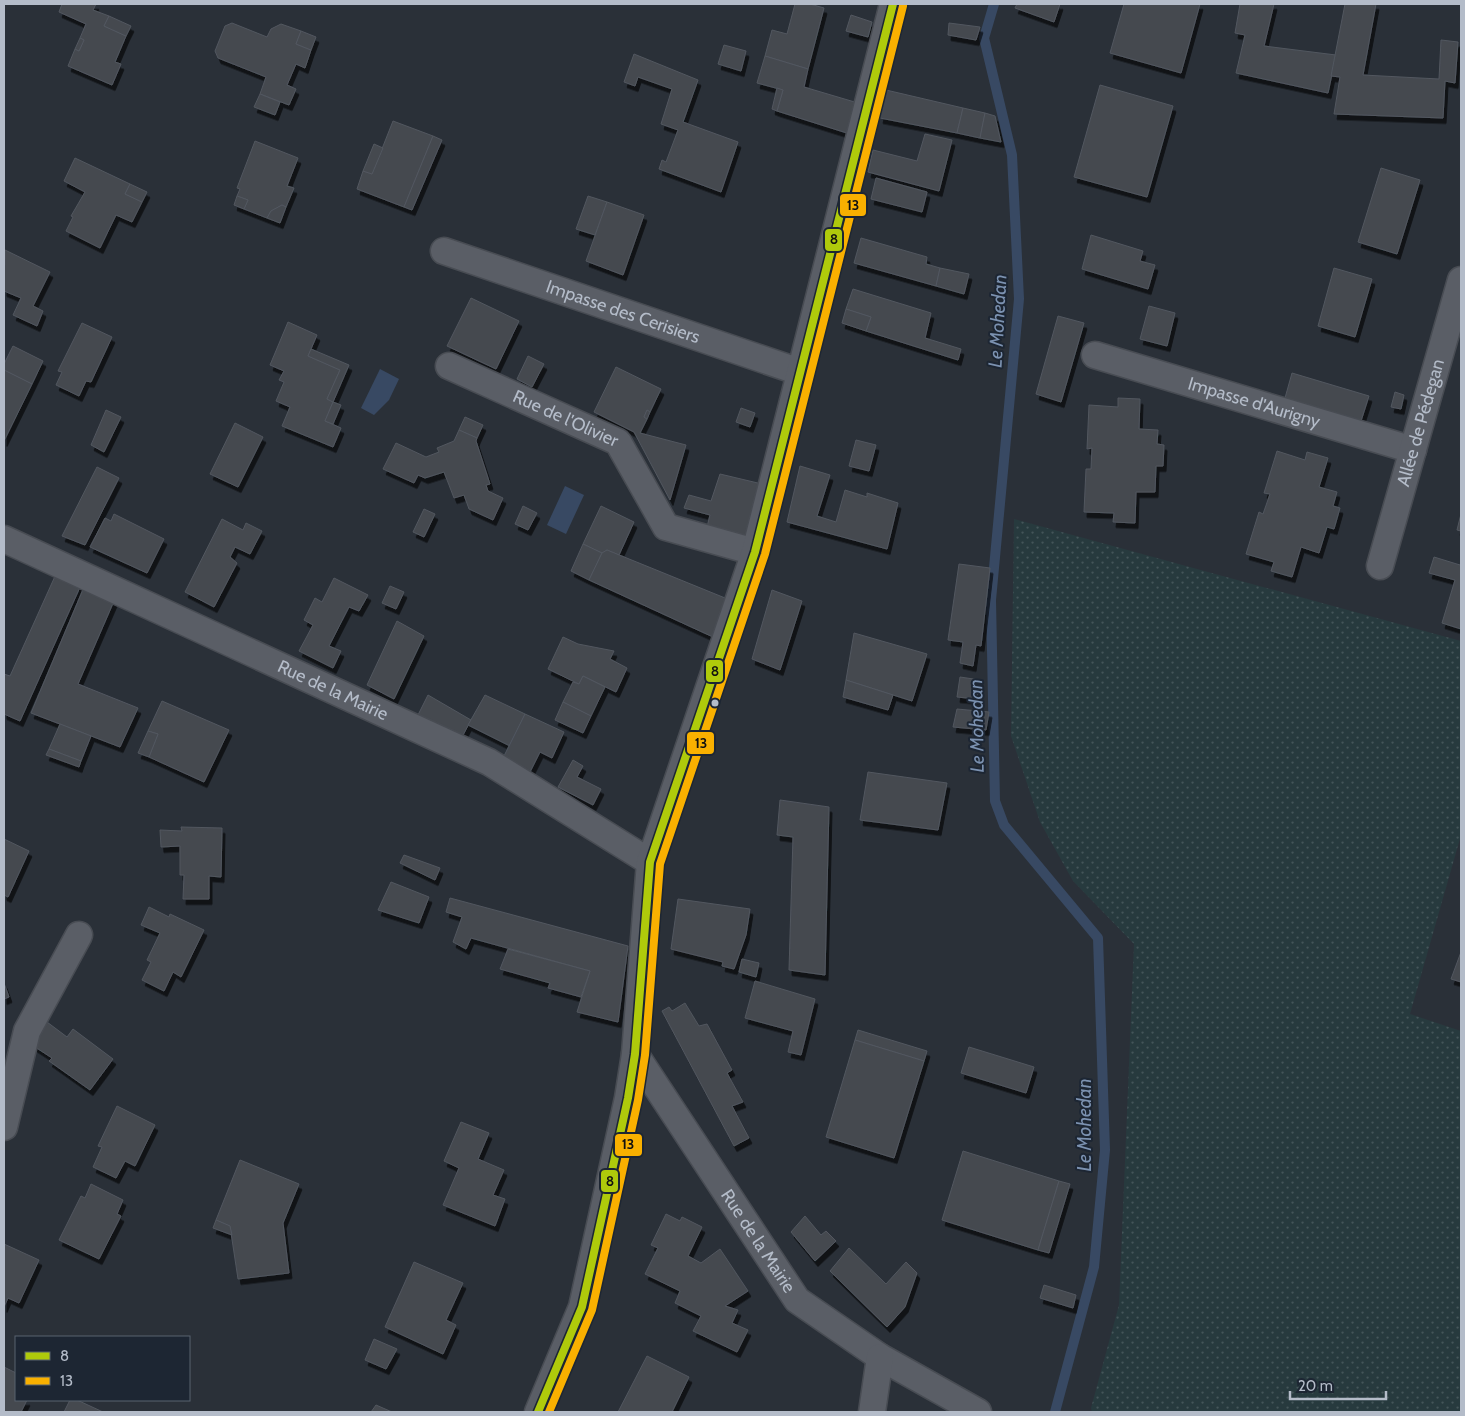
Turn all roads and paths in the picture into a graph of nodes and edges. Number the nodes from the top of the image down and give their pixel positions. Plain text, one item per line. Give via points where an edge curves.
1 (893, 4) edge
2 (444, 251) dead end
3 (1461, 280) edge
4 (1095, 355) dead end
5 (449, 366) dead end
6 (800, 372) junction
7 (1413, 450) junction
8 (4, 539) edge
9 (755, 552) junction
10 (1380, 566) dead end
11 (650, 862) junction
12 (79, 936) dead end
13 (635, 1054) junction
14 (4, 1127) edge
15 (880, 1357) junction
16 (538, 1412) edge
17 (872, 1412) edge
18 (978, 1412) edge

1 - 6 street
2 - 6 street, Impasse des Cerisiers
3 - 7 street, Allée de Pédegan
4 - 7 street, Impasse d'Aurigny
5 - 9 street, Rue de l'Olivier via 618,442 666,528
6 - 9 street
7 - 10 street, Allée de Pédegan
8 - 11 street, Rue de la Mairie via 489,762
9 - 11 street
11 - 13 street
12 - 14 street via 27,1031
13 - 15 street, Rue de la Mairie via 797,1300
13 - 16 street via 582,1307
15 - 17 street
15 - 18 street, Rue de la Mairie

